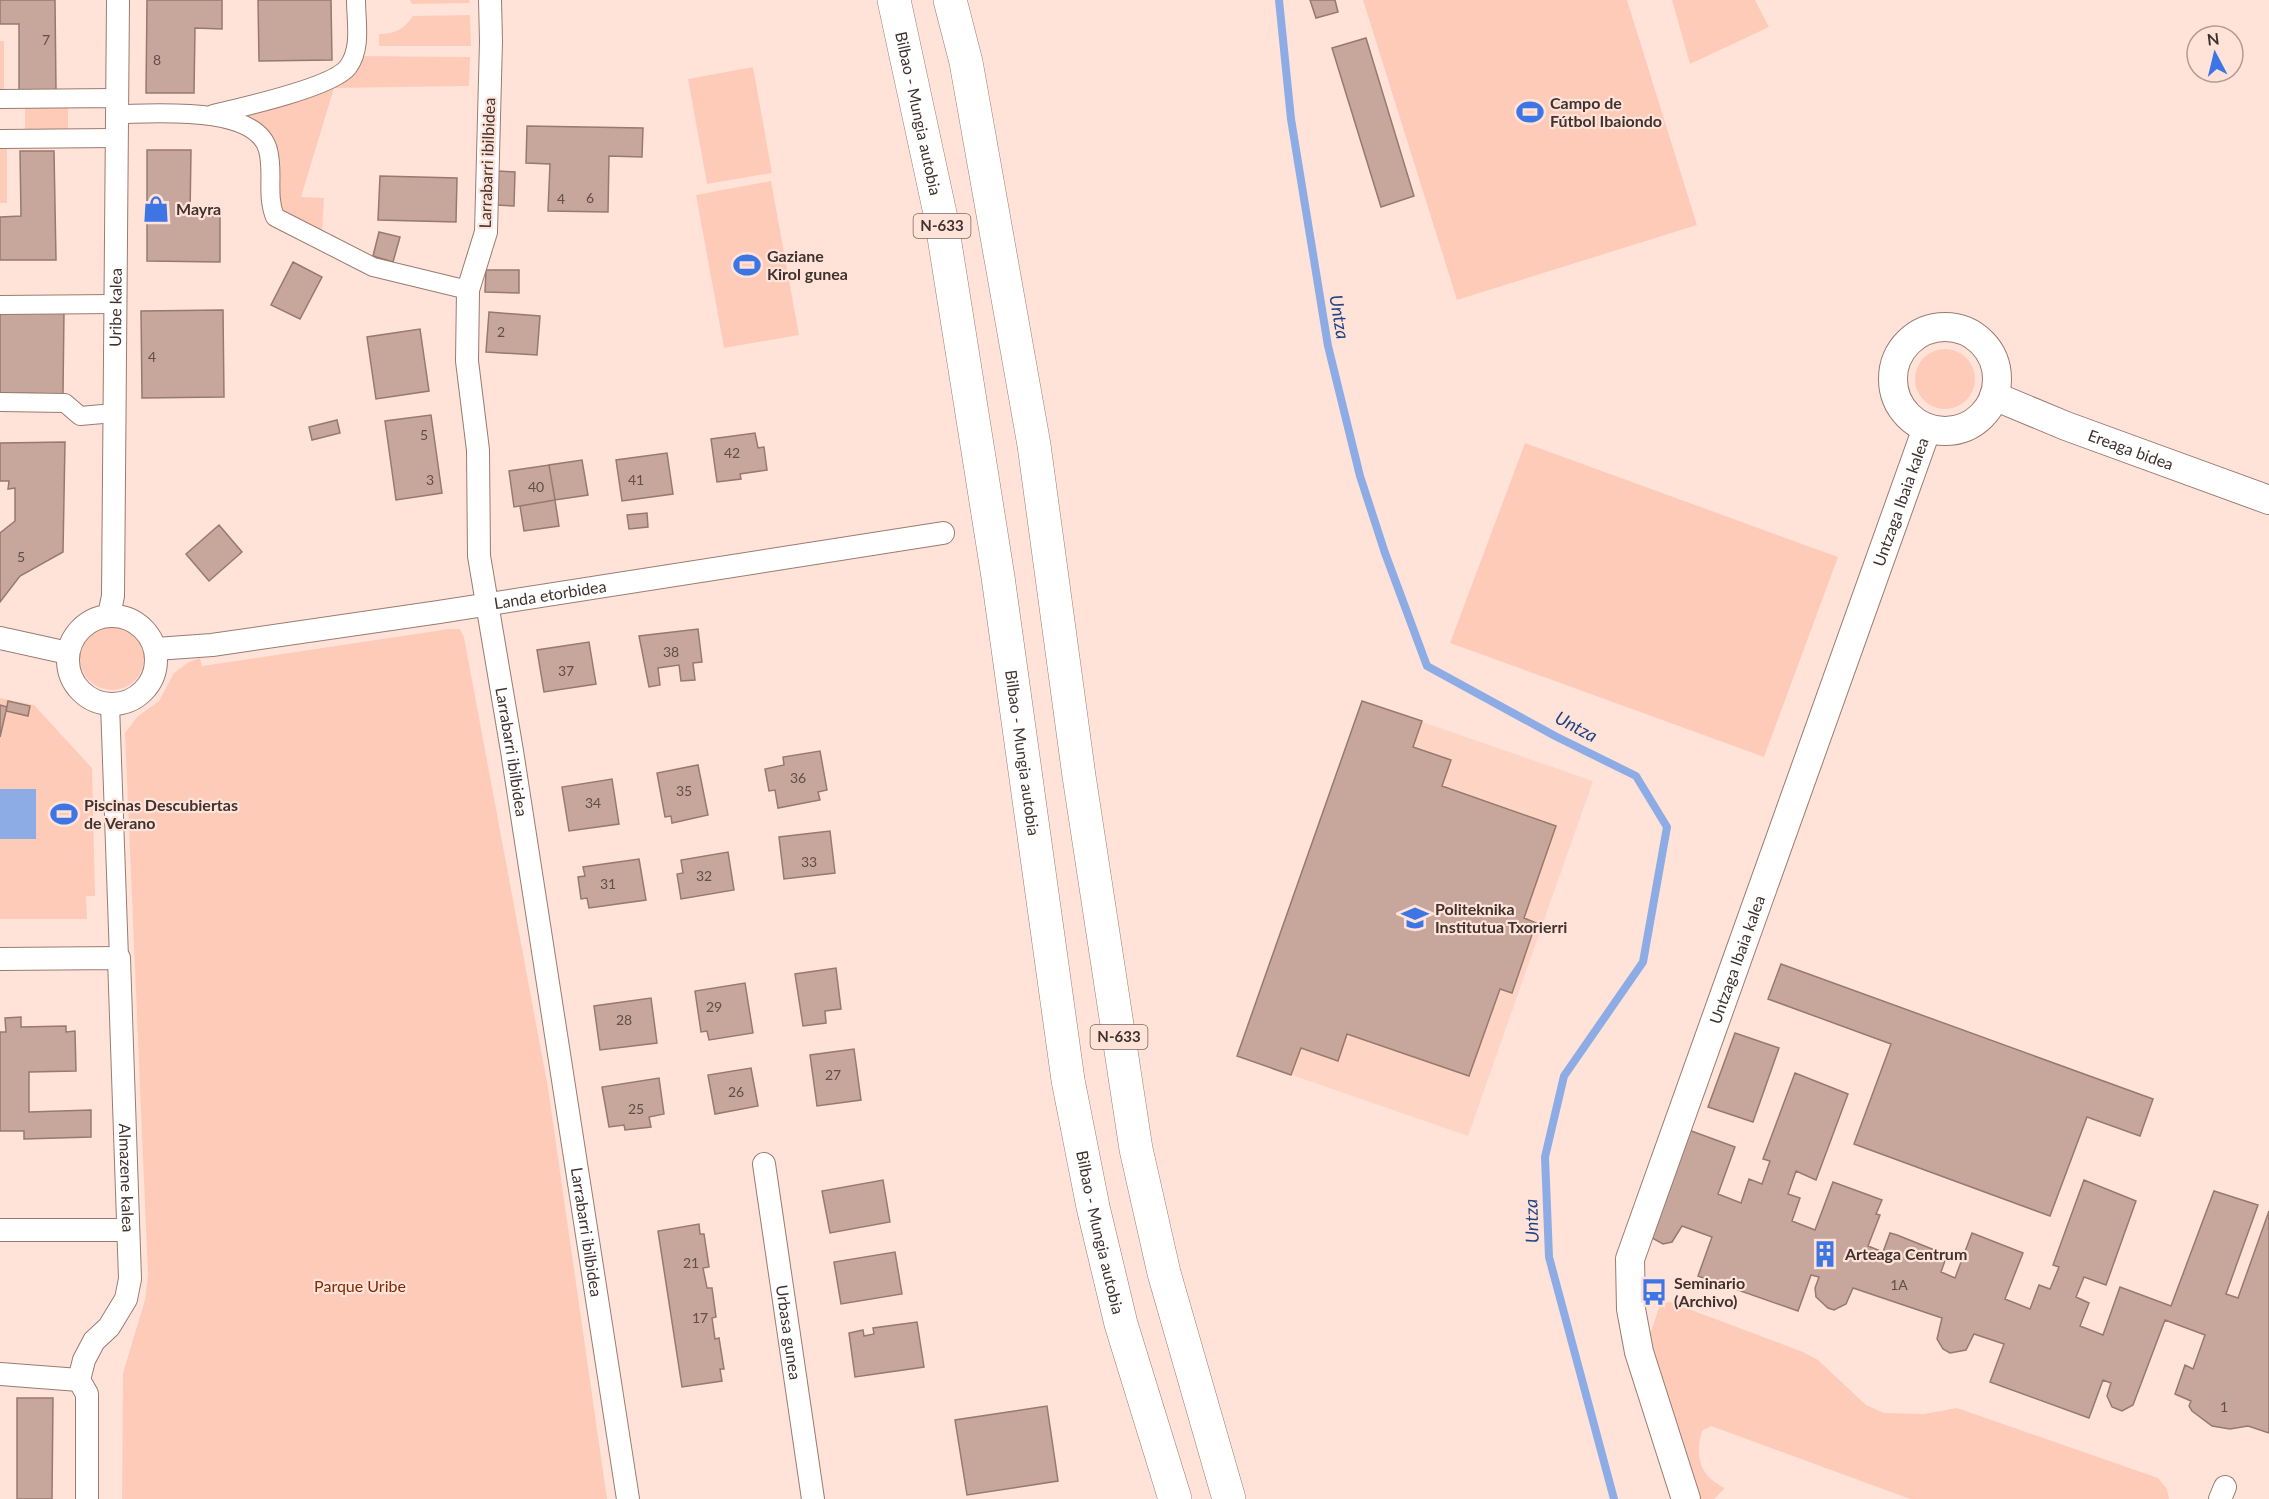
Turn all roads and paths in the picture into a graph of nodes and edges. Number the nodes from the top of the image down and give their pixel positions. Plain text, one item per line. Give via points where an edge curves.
1 (118, 0) edge
2 (356, 0) edge
3 (490, 0) edge
4 (894, 0) edge
5 (950, 0) edge
6 (0, 99) edge
7 (116, 106) junction
8 (213, 114) junction
9 (115, 138) junction
10 (0, 139) edge
11 (468, 290) junction
12 (114, 304) junction
13 (0, 305) edge
14 (1994, 396) junction
15 (0, 402) edge
16 (114, 414) junction
17 (1927, 428) junction
18 (2269, 500) edge
19 (943, 533) dead end
20 (487, 605) junction
21 (109, 615) junction
22 (0, 638) edge
23 (156, 649) junction
24 (68, 652) junction
25 (110, 704) junction
26 (118, 958) junction
27 (0, 959) edge
28 (764, 1164) dead end
29 (0, 1230) edge
30 (127, 1230) junction
31 (0, 1374) edge
32 (79, 1380) junction
33 (87, 1499) edge
34 (628, 1499) edge
35 (813, 1499) edge
36 (1175, 1499) edge
37 (1229, 1499) edge
38 (1686, 1499) edge

1 - 7 street, Uribe kalea
2 - 8 street via 358,40 347,69 256,105
3 - 11 street, Larrabarri ibilbidea via 486,232
4 - 36 highway, Bilbao - Mungia autobia / N-633 via 941,218 998,577 1068,1080 1120,1324
5 - 37 highway, N-633 via 966,62 1034,445 1136,1149 1164,1273
6 - 7 street
7 - 8 street
7 - 9 street, Uribe kalea
8 - 11 street via 259,134 268,149 269,203 275,218 373,267
9 - 10 street
9 - 12 street, Uribe kalea
11 - 20 street, Larrabarri ibilbidea via 467,361 478,450 479,556
12 - 13 street
12 - 16 street, Uribe kalea
14 - 17 street via 1980,416 1960,429
14 - 17 street via 1997,378 1993,359 1969,333 1951,327 1933,328 1916,335 1902,348 1892,380 1902,410
14 - 18 street, Ereaga bidea
15 - 16 street via 65,403 80,416
16 - 21 street, Uribe kalea via 113,596
17 - 38 street, Untzaga Ibaia kalea via 1630,1259 1631,1309 1639,1352
19 - 20 street, Landa etorbidea
20 - 23 street, Landa etorbidea via 212,645
20 - 34 street, Larrabarri ibilbidea
21 - 23 street via 138,624
21 - 24 street via 82,627
22 - 24 street
23 - 25 street via 157,663 147,688 130,700
24 - 25 street via 68,665 77,688 98,702
25 - 26 street
26 - 27 street
26 - 30 street, Almazene kalea
28 - 35 street, Urbasa gunea
29 - 30 street
30 - 32 street, Almazene kalea via 130,1279 126,1299 109,1327 94,1341
31 - 32 street
32 - 33 street via 87,1394

